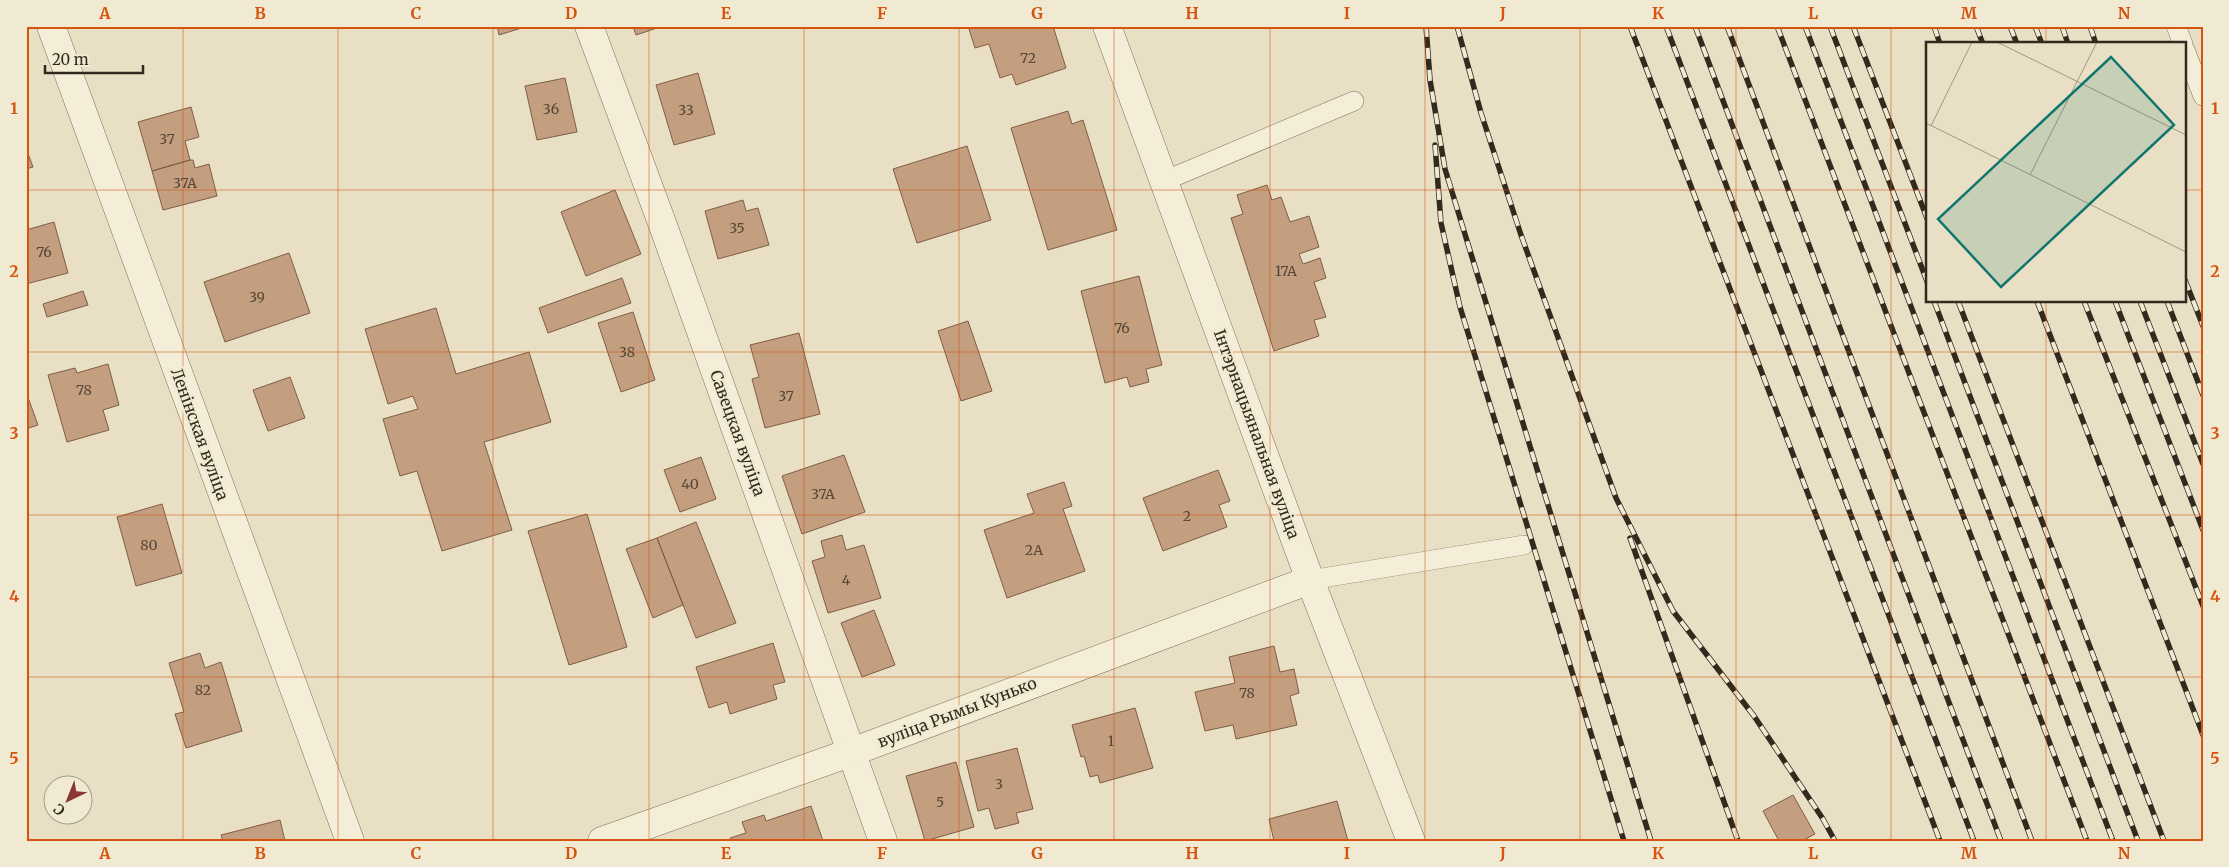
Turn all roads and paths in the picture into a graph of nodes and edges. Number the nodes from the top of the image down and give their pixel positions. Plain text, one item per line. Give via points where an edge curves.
1 (51, 26) edge
2 (589, 26) edge
3 (1106, 26) edge
4 (2176, 26) edge
5 (2182, 42) edge
6 (2186, 53) edge
7 (2203, 96) edge
8 (1354, 101) dead end
9 (1164, 181) junction
10 (1524, 545) dead end
11 (1310, 580) junction
12 (852, 752) junction
13 (350, 841) edge
14 (602, 841) edge
15 (883, 841) edge
16 (1411, 841) edge

1 - 13 street, Ленінская вуліца
2 - 12 street, Савецкая вуліца
3 - 9 street, Інтэрнацыянальная вуліца
4 - 5 lane
6 - 7 lane
8 - 9 lane
9 - 11 street, Інтэрнацыянальная вуліца
10 - 11 lane
11 - 12 street, вуліца Рымы Кунько
11 - 16 street, Інтэрнацыянальная вуліца
12 - 14 street, вуліца Рымы Кунько
12 - 15 street, Савецкая вуліца

